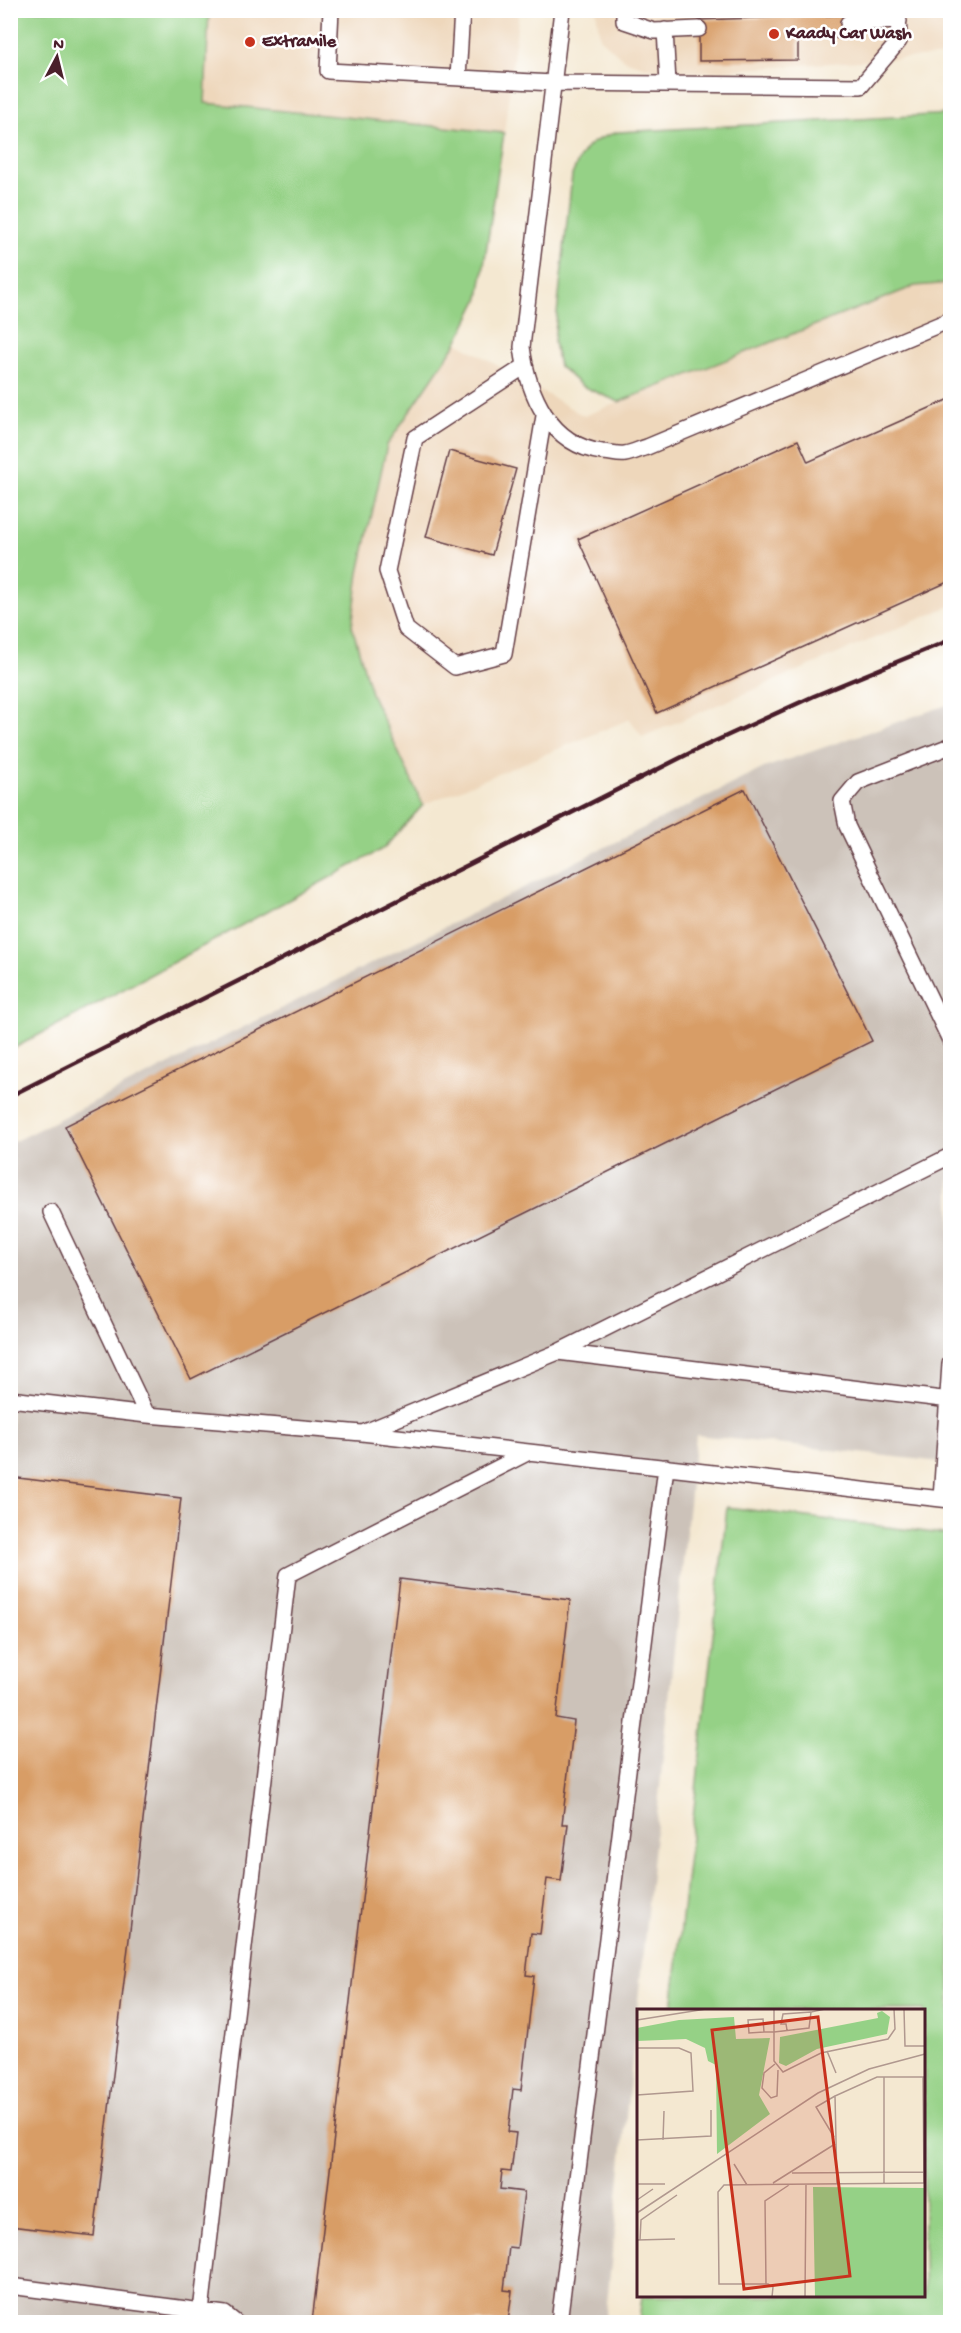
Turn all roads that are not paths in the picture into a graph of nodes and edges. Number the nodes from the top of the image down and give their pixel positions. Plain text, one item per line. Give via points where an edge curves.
1 (331, 10) edge
2 (462, 10) edge
3 (562, 10) edge
4 (624, 10) edge
5 (898, 16) edge
6 (848, 23) dead end
7 (699, 29) dead end
8 (665, 30) junction
9 (458, 78) junction
10 (553, 83) junction
11 (668, 83) junction
12 (951, 320) edge
13 (525, 366) junction
14 (544, 416) junction
15 (951, 746) edge
16 (951, 1040) edge
17 (951, 1156) edge
18 (51, 1212) dead end
19 (558, 1352) junction
20 (951, 1364) edge
21 (10, 1399) edge
22 (949, 1399) edge
23 (147, 1415) junction
24 (362, 1433) junction
25 (527, 1452) junction
26 (666, 1467) junction
27 (946, 1499) edge
28 (10, 2286) edge
29 (201, 2311) junction
30 (235, 2322) edge
31 (558, 2322) edge

1 - 9 lane via 328,71
2 - 9 lane
3 - 10 lane
4 - 8 lane via 624,21 654,31
5 - 6 lane
5 - 11 lane via 899,41 861,86
7 - 8 lane
8 - 11 lane
9 - 10 lane
10 - 11 lane
10 - 13 lane via 524,326
12 - 14 lane via 624,454 590,450 566,438
13 - 14 lane
13 - 14 lane via 415,438 387,571 406,629 455,667 504,654
15 - 16 lane via 858,782 842,801 847,826
17 - 19 lane
18 - 23 lane
19 - 22 lane
19 - 24 lane
20 - 22 lane
21 - 23 lane
22 - 27 lane
23 - 24 lane
24 - 25 lane
25 - 26 lane
25 - 29 lane via 288,1575
26 - 27 lane
26 - 31 lane
28 - 29 lane
29 - 30 lane via 225,2314

